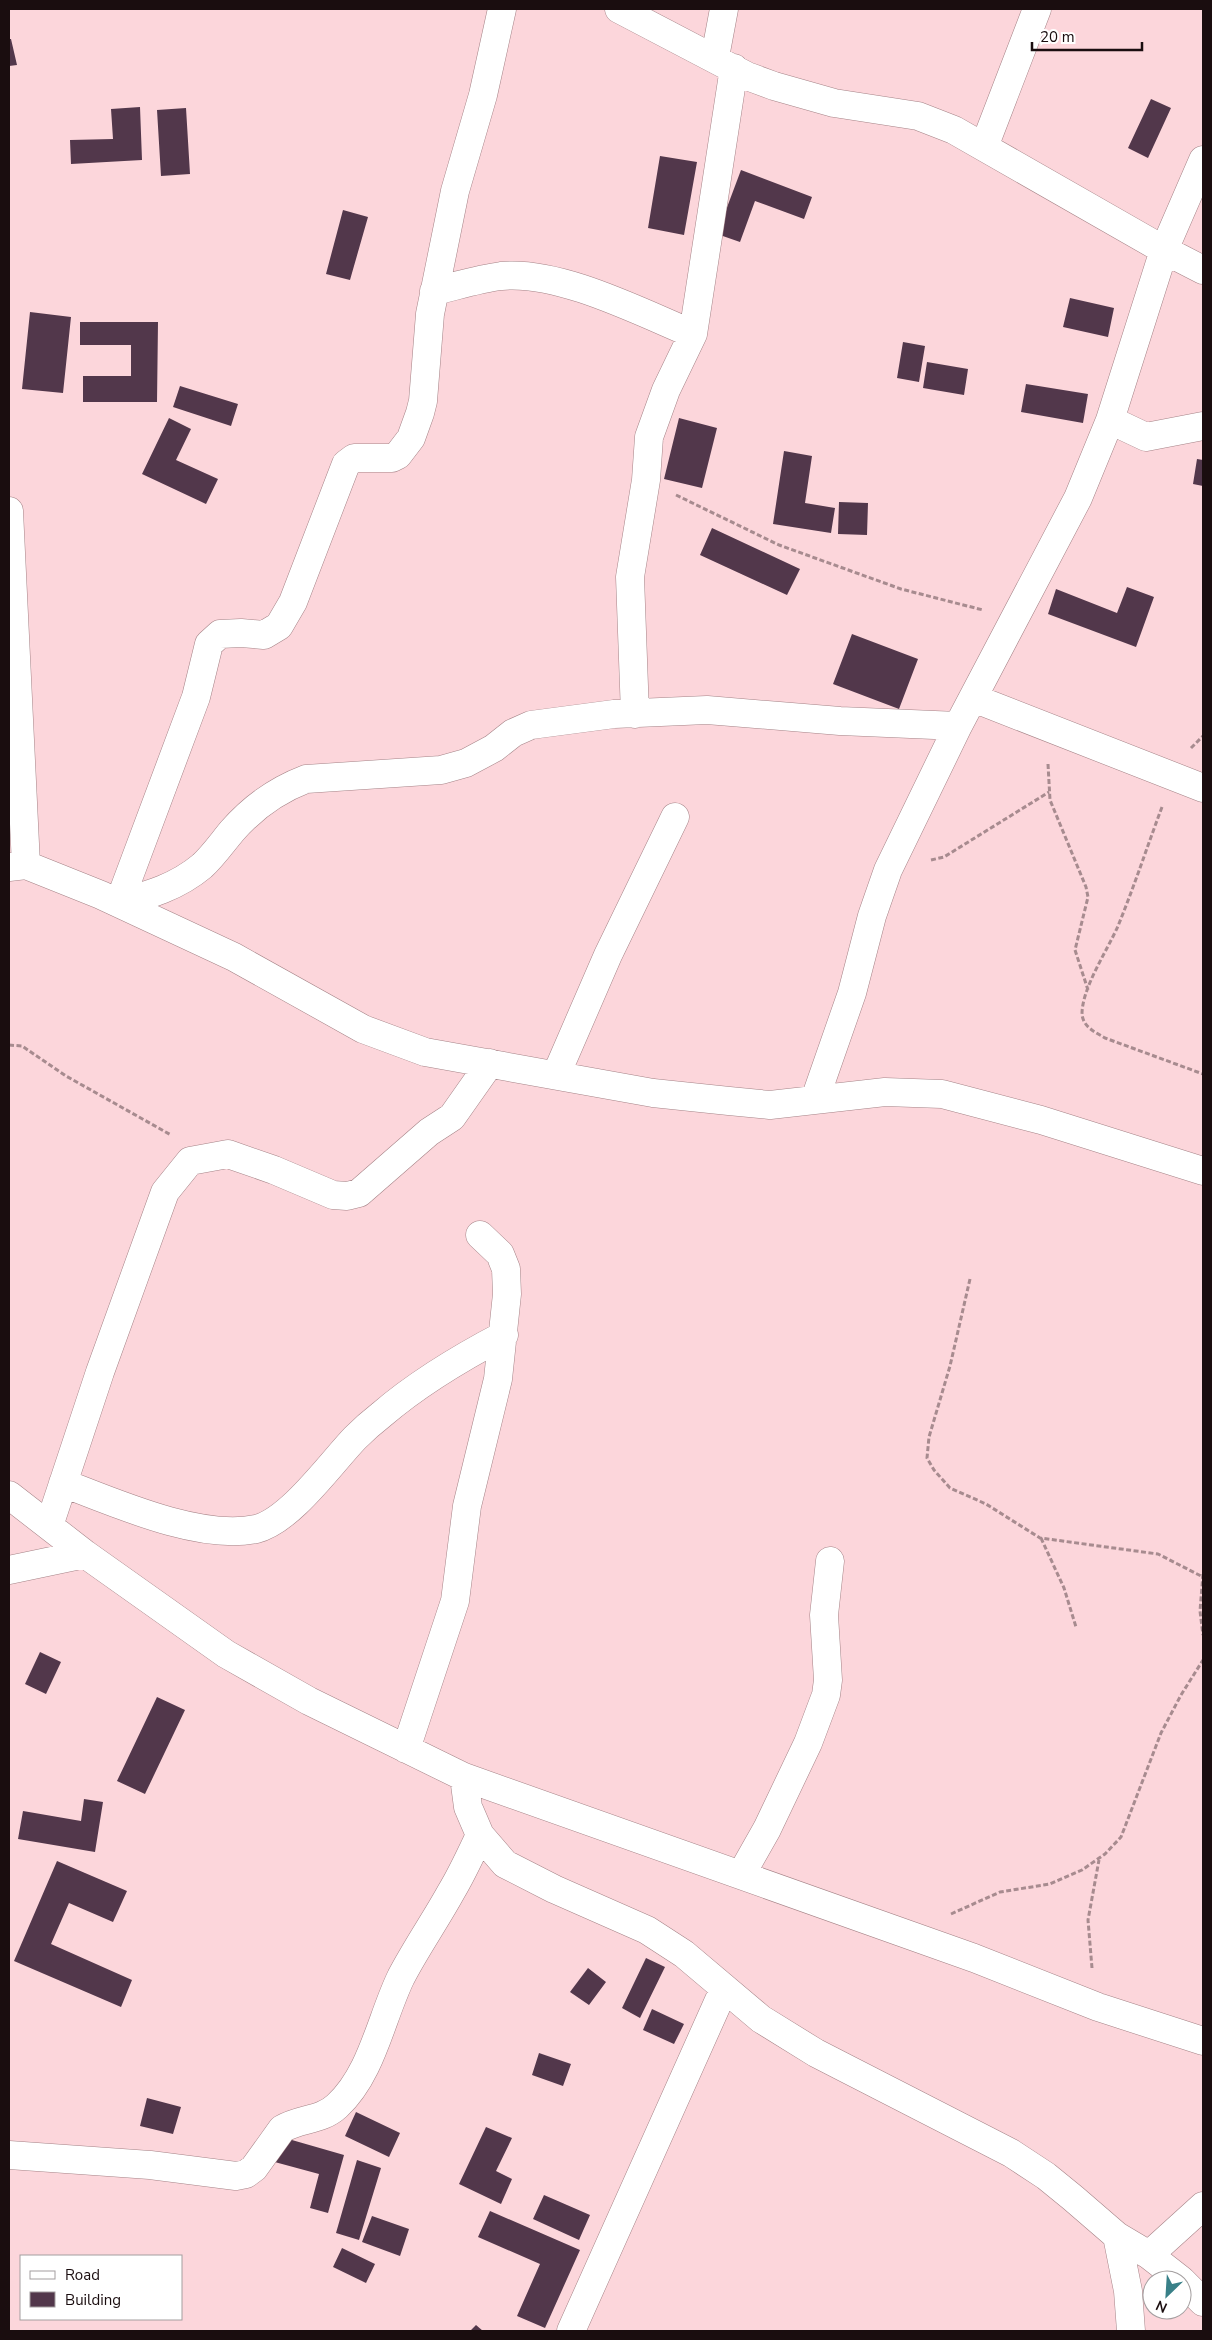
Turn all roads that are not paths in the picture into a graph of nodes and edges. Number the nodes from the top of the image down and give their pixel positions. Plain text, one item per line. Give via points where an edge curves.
1 (502, 9) edge
2 (618, 9) edge
3 (724, 9) edge
4 (1037, 9) edge
5 (725, 63) junction
6 (984, 147) junction
7 (1203, 160) edge
8 (1164, 250) junction
9 (1203, 270) edge
10 (434, 291) junction
11 (693, 334) junction
12 (1110, 420) junction
13 (1203, 426) edge
14 (9, 511) edge
15 (12, 663) edge
16 (973, 698) junction
17 (635, 714) junction
18 (958, 726) junction
19 (1203, 788) edge
20 (675, 817) dead end
21 (17, 866) edge
22 (119, 903) junction
23 (490, 1064) junction
24 (556, 1075) junction
25 (815, 1099) junction
26 (1203, 1171) edge
27 (480, 1235) dead end
28 (504, 1335) junction
29 (63, 1484) junction
30 (9, 1495) edge
31 (49, 1526) junction
32 (85, 1554) junction
33 (830, 1561) dead end
34 (9, 1570) edge
35 (406, 1749) junction
36 (464, 1776) junction
37 (480, 1834) junction
38 (742, 1875) junction
39 (724, 1989) junction
40 (1203, 2041) edge
41 (9, 2155) edge
42 (1203, 2206) edge
43 (1117, 2236) junction
44 (1148, 2255) junction
45 (1168, 2270) edge
46 (1192, 2290) edge
47 (1203, 2302) edge
48 (571, 2331) edge
49 (1131, 2331) edge

1 - 10 street via 483,96 454,191
2 - 5 street
3 - 5 street
4 - 6 street
5 - 6 street via 774,86 834,103 918,116 954,130
5 - 11 street
6 - 8 street
7 - 8 street
8 - 9 street
8 - 12 street
10 - 11 street via 503,276 549,280 587,291
10 - 22 street via 423,401 411,438 403,451 392,458 358,457 346,464 293,602 279,626 264,635 220,634 209,644 196,697
11 - 17 street via 666,390 649,437 646,480 630,577
12 - 13 street via 1146,437
12 - 16 street via 1078,498
14 - 15 street
15 - 21 street
16 - 18 street
16 - 19 street
17 - 18 street via 707,710
17 - 22 street via 531,725 466,763 441,770 323,778 287,786 254,809 192,874 156,893
18 - 25 street via 888,870 852,993
20 - 24 street via 608,955
21 - 22 street
22 - 23 street via 234,957 363,1028 425,1052
23 - 24 street
23 - 29 street via 452,1117 429,1132 359,1193 333,1195 228,1154 190,1161 165,1192
24 - 25 street via 653,1093 770,1105
25 - 26 street via 885,1092 942,1094 1041,1120
27 - 28 street via 500,1254 506,1269
28 - 29 street via 457,1359 382,1414 318,1480 279,1517 263,1527 231,1531 192,1526 149,1516
28 - 35 street via 498,1379 468,1506 455,1601
29 - 31 street
30 - 31 street
31 - 32 street
32 - 34 street
32 - 35 street via 226,1654 309,1701
33 - 38 street via 824,1615 826,1695 808,1743
35 - 36 street
36 - 37 street via 468,1807
36 - 38 street
37 - 39 street via 505,1864 647,1930 684,1954
37 - 41 street via 453,1890 401,1978 372,2049 352,2087 337,2106 321,2117 282,2129 251,2171 226,2176 150,2165
38 - 40 street via 974,1958 1098,2007
39 - 43 street via 761,2019 816,2053 1011,2153 1046,2176
39 - 48 street
42 - 44 street
43 - 44 street
43 - 49 street via 1128,2290
44 - 45 street
46 - 47 street

